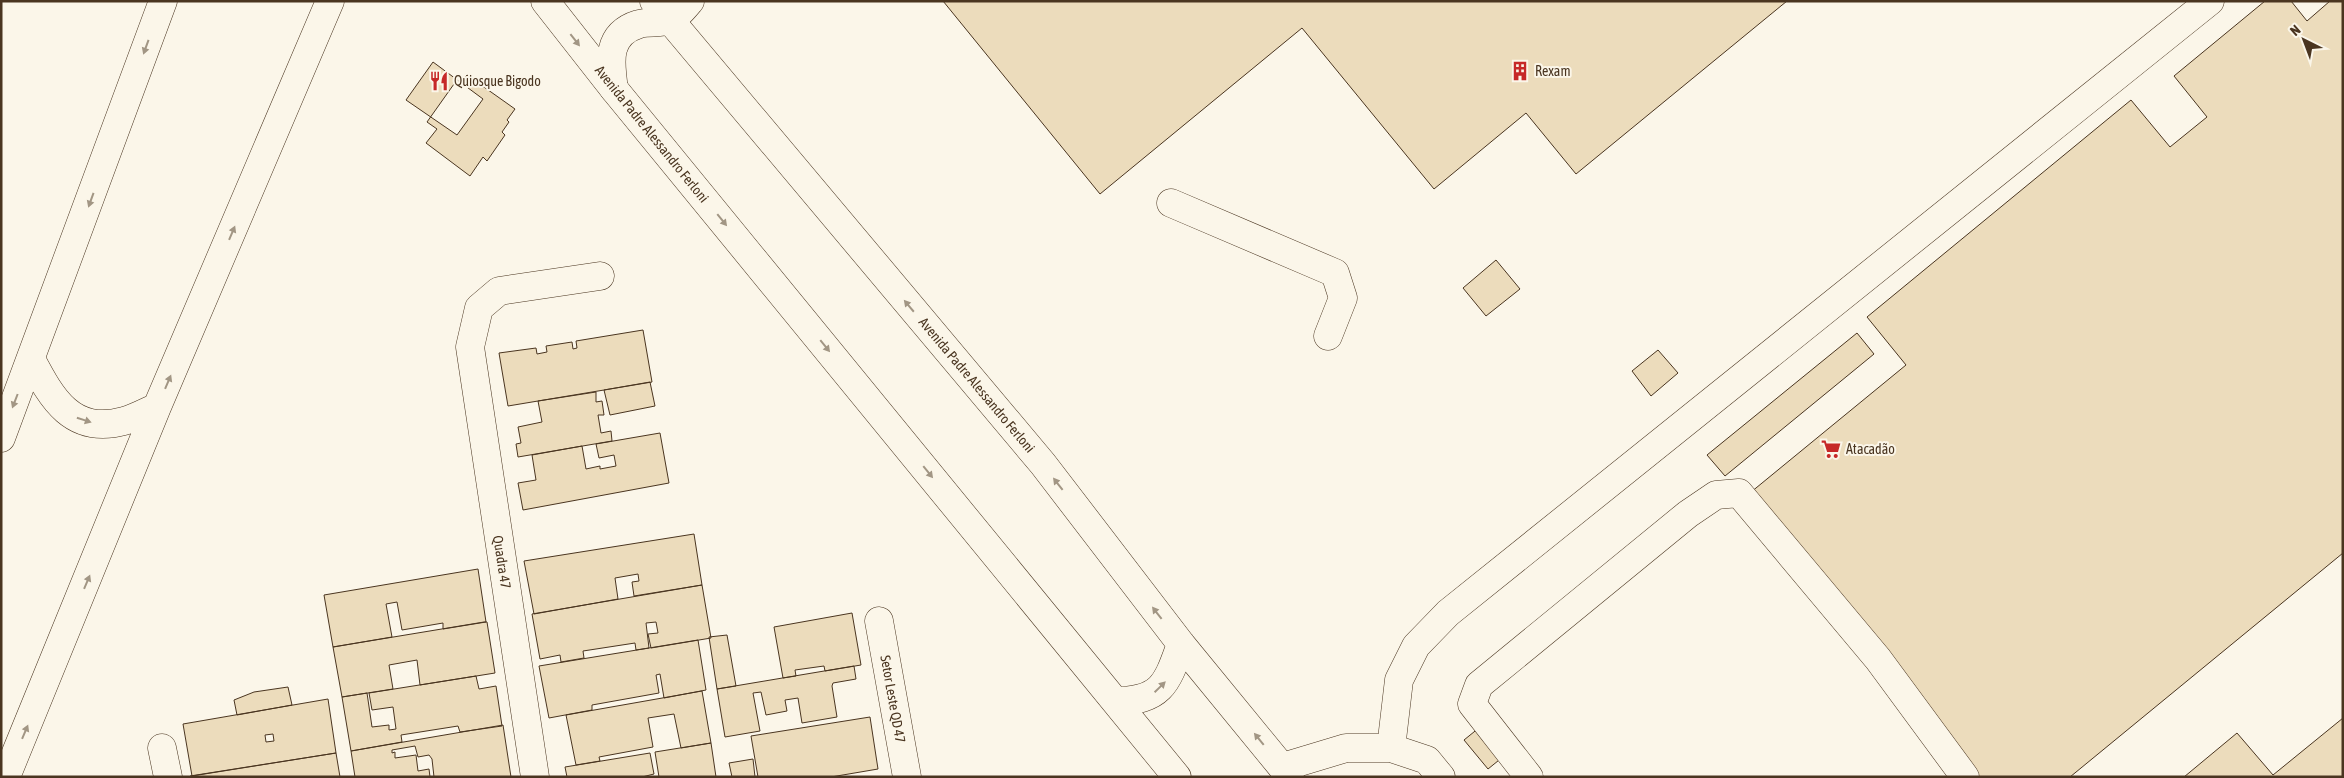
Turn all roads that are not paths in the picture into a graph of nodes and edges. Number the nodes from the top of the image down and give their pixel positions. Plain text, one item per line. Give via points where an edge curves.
1 (163, 1) edge
2 (330, 1) edge
3 (545, 1) edge
4 (690, 1) edge
5 (2210, 1) edge
6 (662, 11) edge
7 (614, 89) junction
8 (1171, 203) dead end
9 (600, 276) dead end
10 (1328, 336) dead end
11 (31, 359) junction
12 (157, 407) junction
13 (1, 438) edge
14 (879, 621) dead end
15 (1181, 644) junction
16 (1115, 701) junction
17 (162, 748) dead end
18 (1391, 748) junction
19 (1287, 772) edge
20 (6, 777) edge
21 (168, 777) edge
22 (535, 777) edge
23 (907, 777) edge
24 (1177, 777) edge
25 (1441, 777) edge
26 (1529, 777) edge
27 (1965, 777) edge

1 -> 11 main road
12 -> 2 main road
3 -> 7 main road, Avenida Padre Alessandro Ferloni
4 - 6 main road
5 - 18 main road via 1448,613 1416,646 1399,680
6 - 7 main road via 623,32 613,45 610,62
15 -> 6 main road, Avenida Padre Alessandro Ferloni via 1043,464
7 -> 16 main road, Avenida Padre Alessandro Ferloni
8 - 10 main road via 1335,273 1343,298
9 - 22 main road, Quadra 47 via 499,291 479,308 470,347
11 -> 12 main road via 51,396 66,412 86,422 106,424 125,421
11 -> 13 main road
20 -> 12 main road
14 - 23 main road, Setor Leste QD 47
16 -> 15 main road via 1147,698 1159,689 1168,678
19 -> 15 main road, Avenida Padre Alessandro Ferloni
16 - 24 main road, Avenida Padre Alessandro Ferloni
17 - 21 main road
18 - 19 main road via 1346,748
18 - 25 main road via 1427,760
26 - 27 main road via 1472,704 1479,685 1688,514 1716,495 1739,493 1878,659

